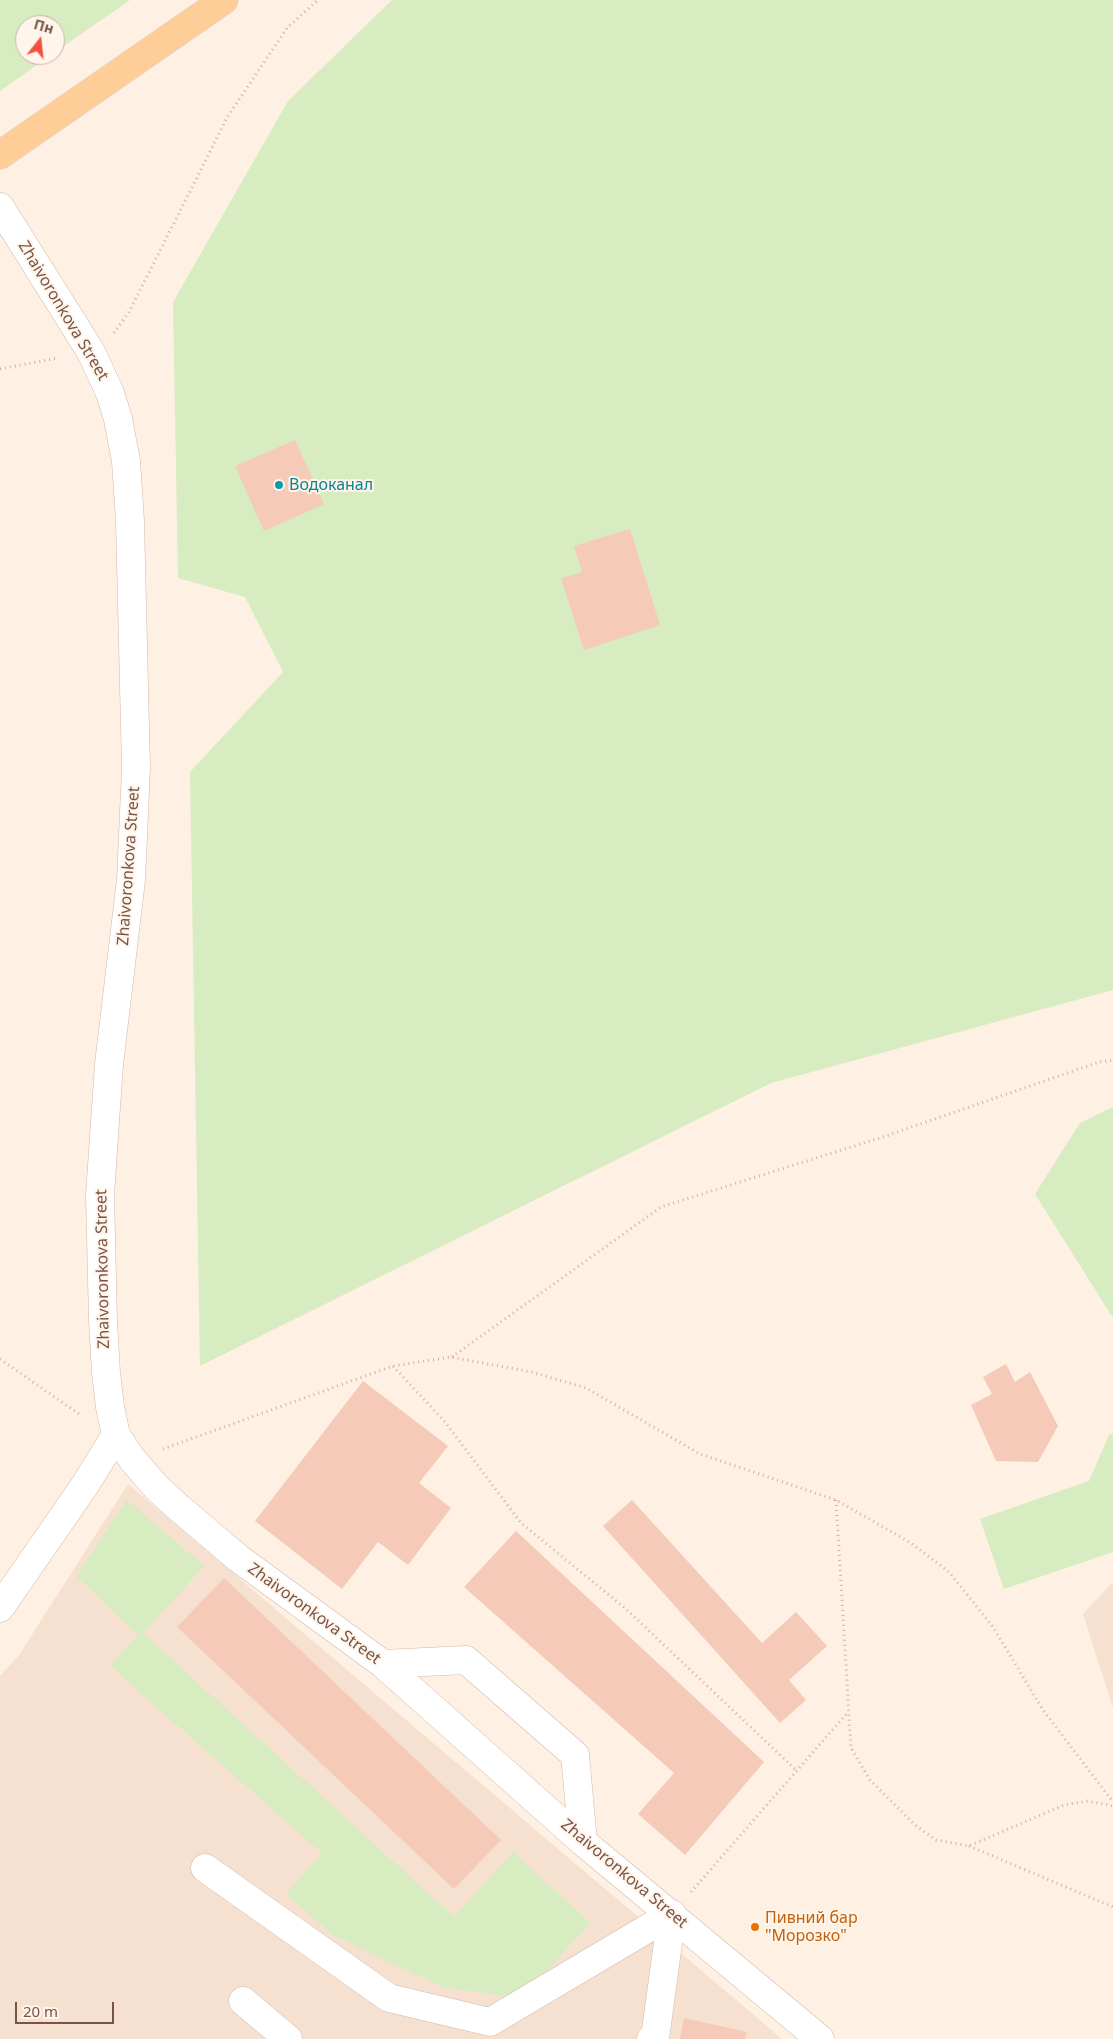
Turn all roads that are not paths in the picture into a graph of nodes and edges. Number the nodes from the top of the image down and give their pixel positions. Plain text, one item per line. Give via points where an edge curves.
1 (224, 0) edge
2 (0, 155) edge
3 (0, 207) edge
4 (116, 1435) junction
5 (0, 1608) edge
6 (383, 1664) junction
7 (583, 1842) junction
8 (205, 1868) dead end
9 (672, 1914) junction
10 (242, 2001) dead end
11 (288, 2039) edge
12 (651, 2039) edge
13 (820, 2039) edge

1 - 2 main road
3 - 4 street, Zhaivoronkova Street via 91,352 110,392 126,461 136,768 131,880 109,1064 100,1195 106,1364
4 - 5 street via 86,1485
4 - 6 street, Zhaivoronkova Street via 157,1488 238,1558
6 - 7 street, Zhaivoronkova Street
6 - 7 street via 466,1660 575,1755
7 - 9 street, Zhaivoronkova Street
8 - 9 street via 389,1998 490,2022
9 - 12 street via 655,2038
9 - 13 street, Zhaivoronkova Street
10 - 11 street

